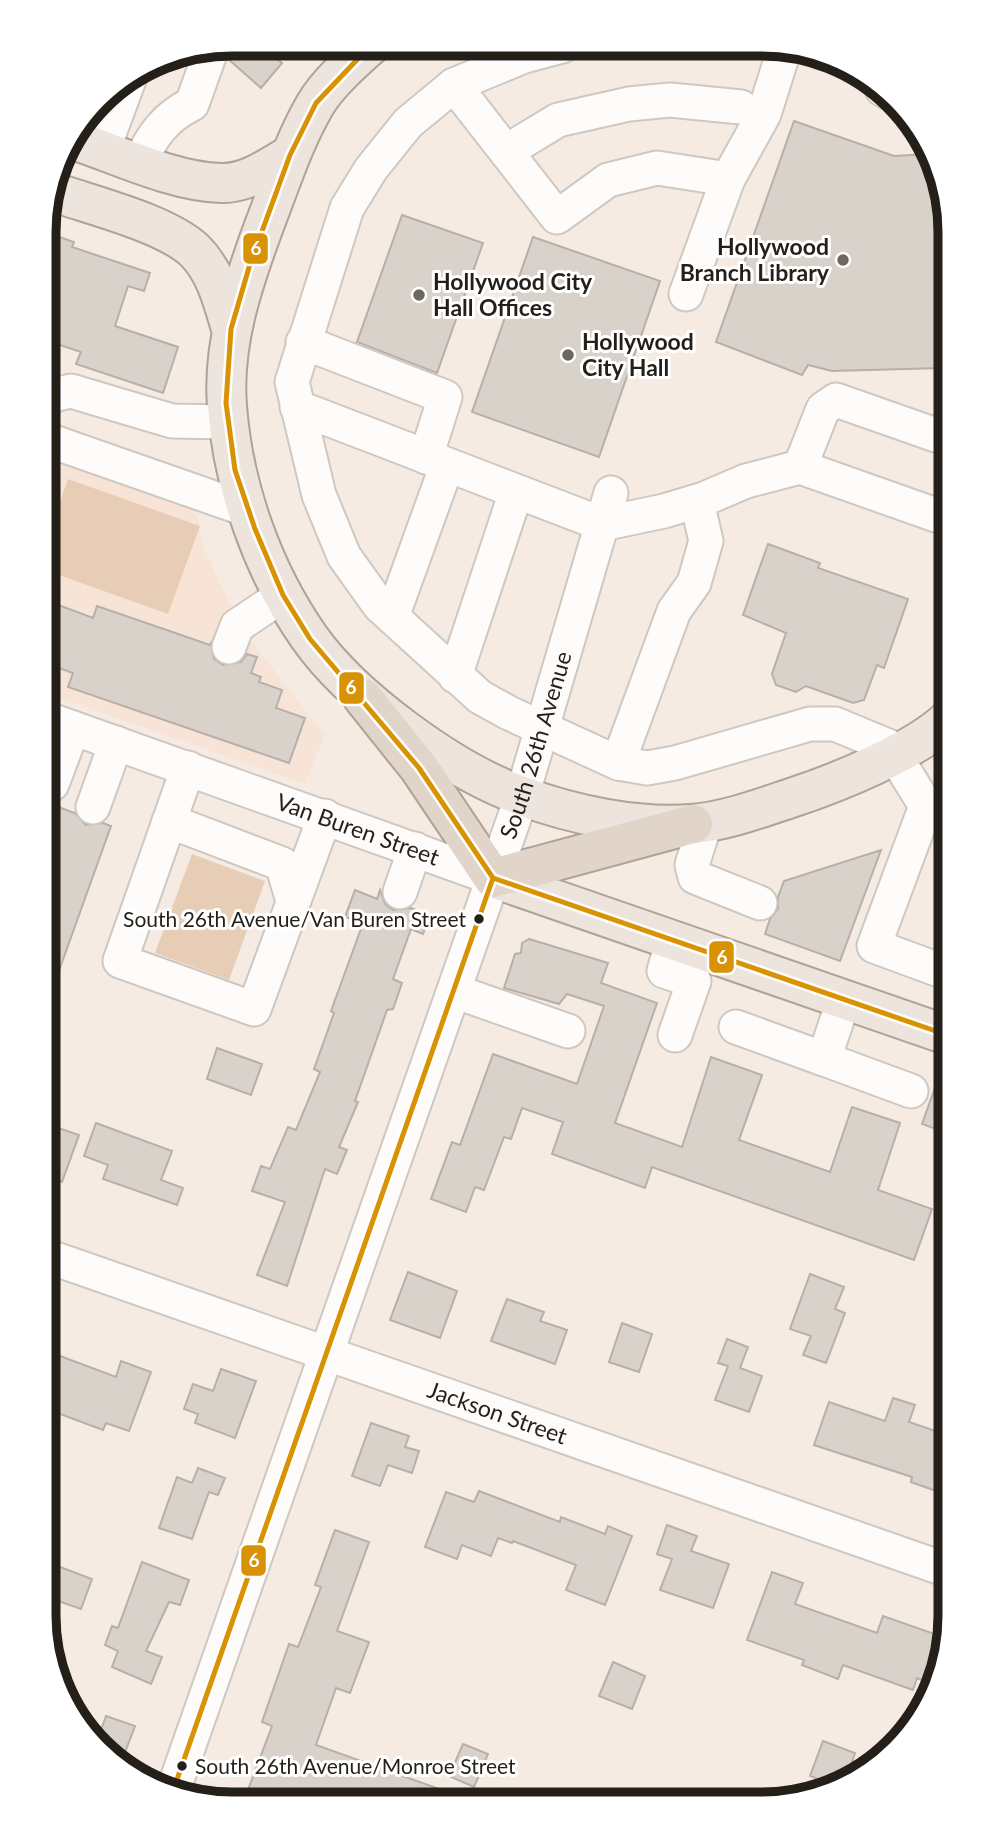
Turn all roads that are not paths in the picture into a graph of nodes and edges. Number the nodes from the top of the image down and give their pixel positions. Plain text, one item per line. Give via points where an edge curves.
1 (355, 56) edge
2 (524, 56) edge
3 (759, 56) edge
4 (782, 57) edge
5 (209, 58) edge
6 (454, 85) junction
7 (115, 101) edge
8 (741, 107) junction
9 (87, 145) edge
10 (507, 151) junction
11 (290, 155) junction
12 (140, 162) junction
13 (729, 179) junction
14 (61, 194) edge
15 (686, 295) dead end
16 (231, 329) junction
17 (303, 342) junction
18 (56, 394) edge
19 (297, 407) junction
20 (229, 422) junction
21 (938, 436) edge
22 (56, 443) edge
23 (437, 461) junction
24 (800, 467) junction
25 (516, 492) junction
26 (697, 502) junction
27 (607, 509) junction
28 (248, 510) junction
29 (938, 516) edge
30 (283, 595) junction
31 (392, 617) junction
32 (229, 647) dead end
33 (455, 676) junction
34 (363, 698) junction
35 (59, 722) edge
36 (541, 728) junction
37 (925, 740) edge
38 (116, 743) junction
39 (56, 749) edge
40 (618, 763) junction
41 (188, 768) junction
42 (522, 796) junction
43 (93, 807) dead end
44 (325, 816) junction
45 (169, 821) junction
46 (699, 823) junction
47 (415, 849) junction
48 (494, 878) junction
49 (400, 892) dead end
50 (293, 901) junction
51 (760, 903) dead end
52 (674, 940) junction
53 (938, 970) edge
54 (454, 991) junction
55 (844, 999) junction
56 (736, 1027) dead end
57 (568, 1031) dead end
58 (938, 1032) edge
59 (675, 1035) dead end
60 (824, 1059) junction
61 (911, 1091) dead end
62 (56, 1259) edge
63 (327, 1354) junction
64 (938, 1567) edge
65 (176, 1782) edge

1 - 11 main road via 316,103
2 - 6 street
3 - 8 street
4 - 13 street via 764,114
5 - 12 street via 192,104 174,112 161,126
6 - 10 street
6 - 17 street via 408,123 347,208
7 - 9 street
8 - 10 street via 670,100 629,104 558,120
8 - 13 street
9 - 12 main road
10 - 13 street via 557,218 608,180 657,168
11 - 12 main road via 256,175 223,184
11 - 16 main road
13 - 15 street
14 - 16 main road via 166,232 195,251 217,283
16 - 20 main road
17 - 19 street via 292,382
17 - 23 street via 445,397
18 - 20 street via 71,391 172,421
19 - 23 street
19 - 31 street via 319,495 344,556
20 - 28 main road via 235,470
21 - 24 street via 836,400 823,409
22 - 28 street
23 - 25 street
23 - 31 street
24 - 26 street via 746,481
24 - 29 street
25 - 27 street
25 - 33 street
26 - 27 street
26 - 40 street via 706,541 694,583 674,611
27 - 36 street, South 26th Avenue
28 - 30 main road
30 - 32 street via 237,626
30 - 34 main road via 310,639
31 - 33 street
33 - 36 street via 480,696
34 - 42 main road via 435,748
34 - 48 highway via 419,768
35 - 38 street, Van Buren Street
35 - 39 street
36 - 40 street
36 - 42 street, South 26th Avenue
37 - 40 street via 810,724 675,763 647,768
37 - 46 main road via 827,787
37 - 53 street via 926,806 874,946
38 - 41 street, Van Buren Street
38 - 43 street
41 - 44 street, Van Buren Street
41 - 45 street
42 - 46 main road via 583,814
42 - 48 street, South 26th Avenue
44 - 47 street, Van Buren Street
44 - 50 street
45 - 50 street via 282,864
45 - 50 street via 120,961 254,1009
46 - 48 highway
46 - 51 street via 692,865 695,877
47 - 48 street, Van Buren Street
47 - 49 street
48 - 52 main road, Van Buren Street
48 - 54 street, South 26th Avenue
52 - 55 main road, Van Buren Street
52 - 59 street via 664,971 694,981
54 - 57 street
54 - 63 street, South 26th Avenue
55 - 58 main road, Van Buren Street
55 - 60 street
56 - 60 street
60 - 61 street
62 - 63 street, Jackson Street
63 - 64 street, Jackson Street
63 - 65 street, South 26th Avenue

